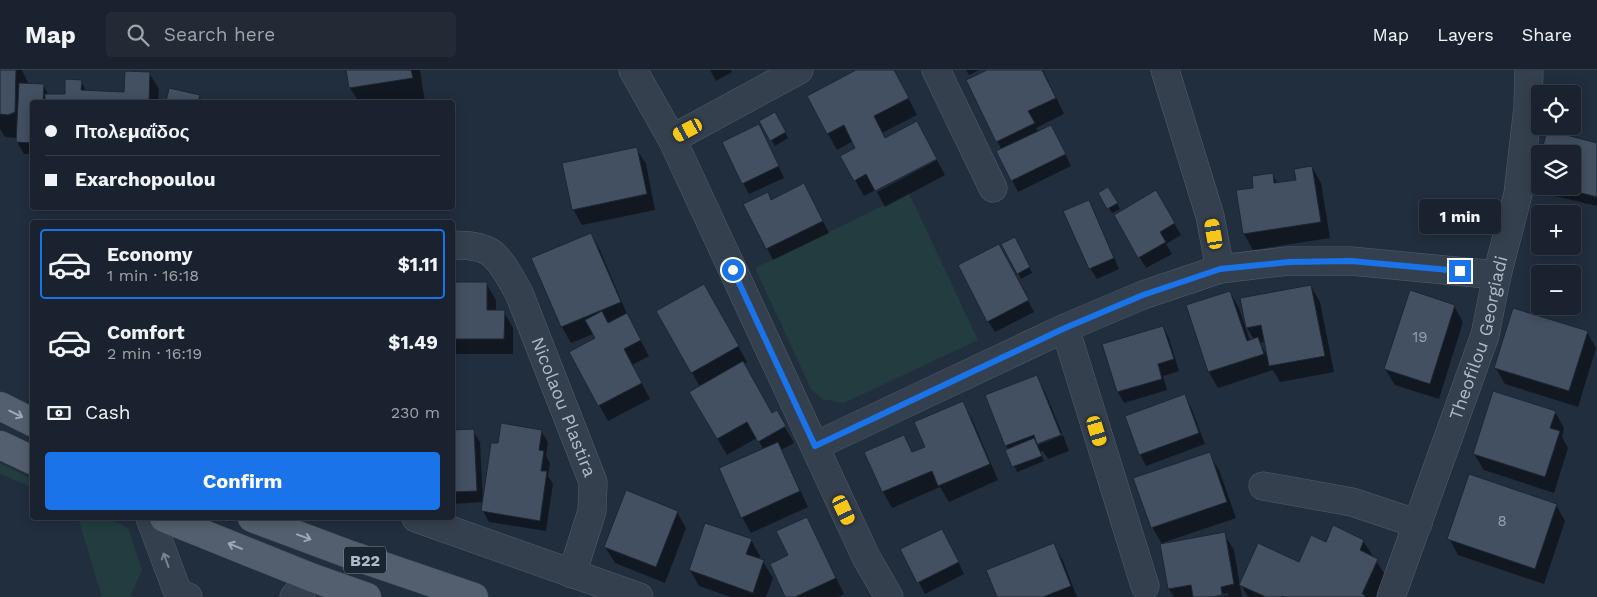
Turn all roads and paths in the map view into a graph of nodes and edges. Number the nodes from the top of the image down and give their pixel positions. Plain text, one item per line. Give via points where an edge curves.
1 (633, 70) edge
2 (799, 70) edge
3 (936, 70) edge
4 (1165, 70) edge
5 (1529, 70) edge
6 (672, 138) junction
7 (993, 188) dead end
8 (455, 245) edge
9 (1220, 269) junction
10 (1497, 275) junction
11 (1065, 328) junction
12 (0, 406) edge
13 (30, 421) edge
14 (0, 446) edge
15 (815, 446) junction
16 (30, 459) edge
17 (1263, 486) dead end
18 (151, 520) edge
19 (169, 520) edge
20 (257, 520) edge
21 (422, 520) edge
22 (1418, 524) junction
23 (572, 574) junction
24 (313, 578) junction
25 (1145, 586) dead end
26 (887, 596) edge
27 (188, 597) edge
28 (294, 597) edge
29 (367, 597) edge
30 (474, 597) edge
31 (640, 597) edge
32 (1391, 597) edge

1 - 6 street
2 - 6 street
3 - 7 street
4 - 9 street via 1210,216
5 - 10 street, Theofilou Georgiadi via 1518,194
6 - 15 street
8 - 23 street, Nicolaou Plastira via 488,251 519,293 593,482 592,511
9 - 10 street via 1289,262 1351,261
9 - 11 street via 1143,295
10 - 22 street, Theofilou Georgiadi via 1485,335
11 - 15 street
11 - 25 street
12 -> 13 main road
14 - 16 main road
15 - 26 street
17 - 22 street via 1352,502
27 -> 18 street via 178,593
24 -> 19 main road, B22
20 -> 30 main road, B22
21 - 23 street
22 - 32 street, Theofilou Georgiadi
23 - 31 street
24 - 28 street
24 - 29 main road, B22

